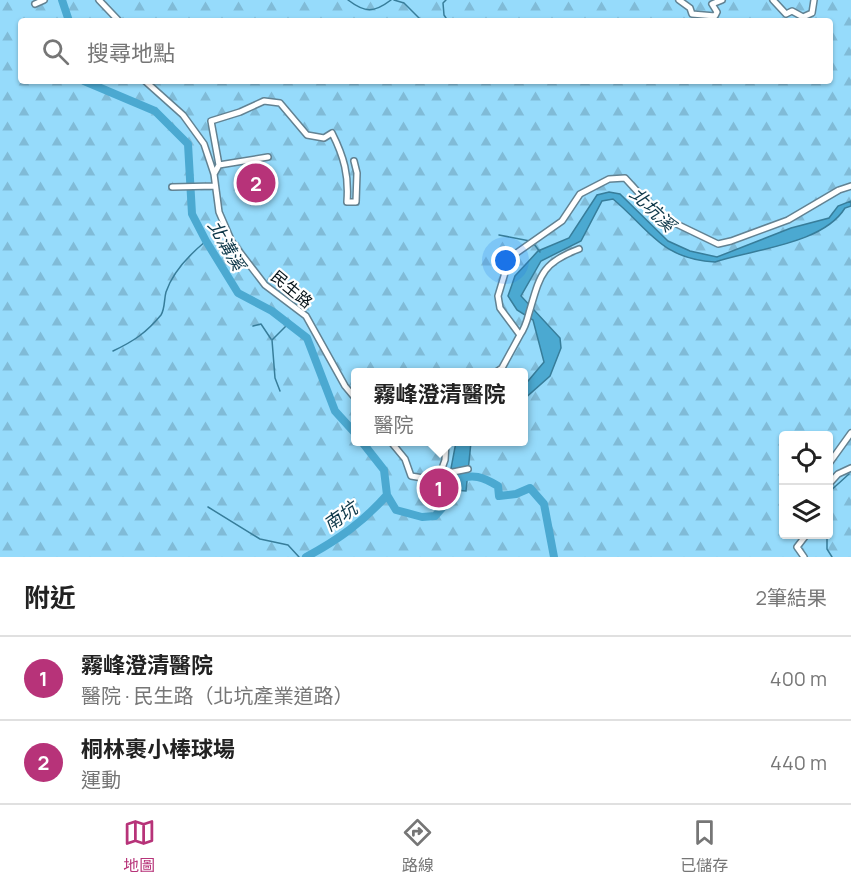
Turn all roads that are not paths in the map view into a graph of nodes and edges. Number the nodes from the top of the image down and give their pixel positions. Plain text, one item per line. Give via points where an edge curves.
1 (99, 0) edge
2 (679, 0) edge
3 (722, 0) edge
4 (773, 0) edge
5 (814, 0) edge
6 (116, 18) edge
7 (148, 84) edge
8 (268, 157) dead end
9 (354, 161) dead end
10 (219, 165) junction
11 (214, 174) junction
12 (215, 186) junction
13 (851, 186) edge
14 (174, 187) dead end
15 (579, 249) dead end
16 (520, 335) junction
17 (502, 368) edge
18 (351, 393) edge
19 (851, 433) edge
20 (395, 446) edge
21 (445, 446) edge
22 (833, 458) edge
23 (851, 468) edge
24 (468, 469) dead end
25 (442, 474) junction
26 (833, 479) edge
27 (803, 539) edge
28 (804, 557) edge

1 - 6 street
2 - 3 street via 692,14 716,16 712,4
4 - 5 street via 786,14 792,11 804,16 812,13
7 - 11 street, 民生路 via 195,129 208,152
8 - 10 street
9 - 10 street via 356,202 347,202 349,179 332,133 324,138 307,135 280,103 271,100 211,122
10 - 11 street
11 - 12 street, 民生路
12 - 14 street
12 - 18 street, 民生路 via 219,212 232,242 265,285 306,316
13 - 16 street via 788,220 718,244 660,216 625,178 614,177 580,194 562,221 508,263 498,296 500,308
15 - 16 street via 549,263
16 - 17 street
19 - 22 street
20 - 25 street via 411,476
21 - 25 street
23 - 26 street
24 - 25 street
27 - 28 street via 797,547

